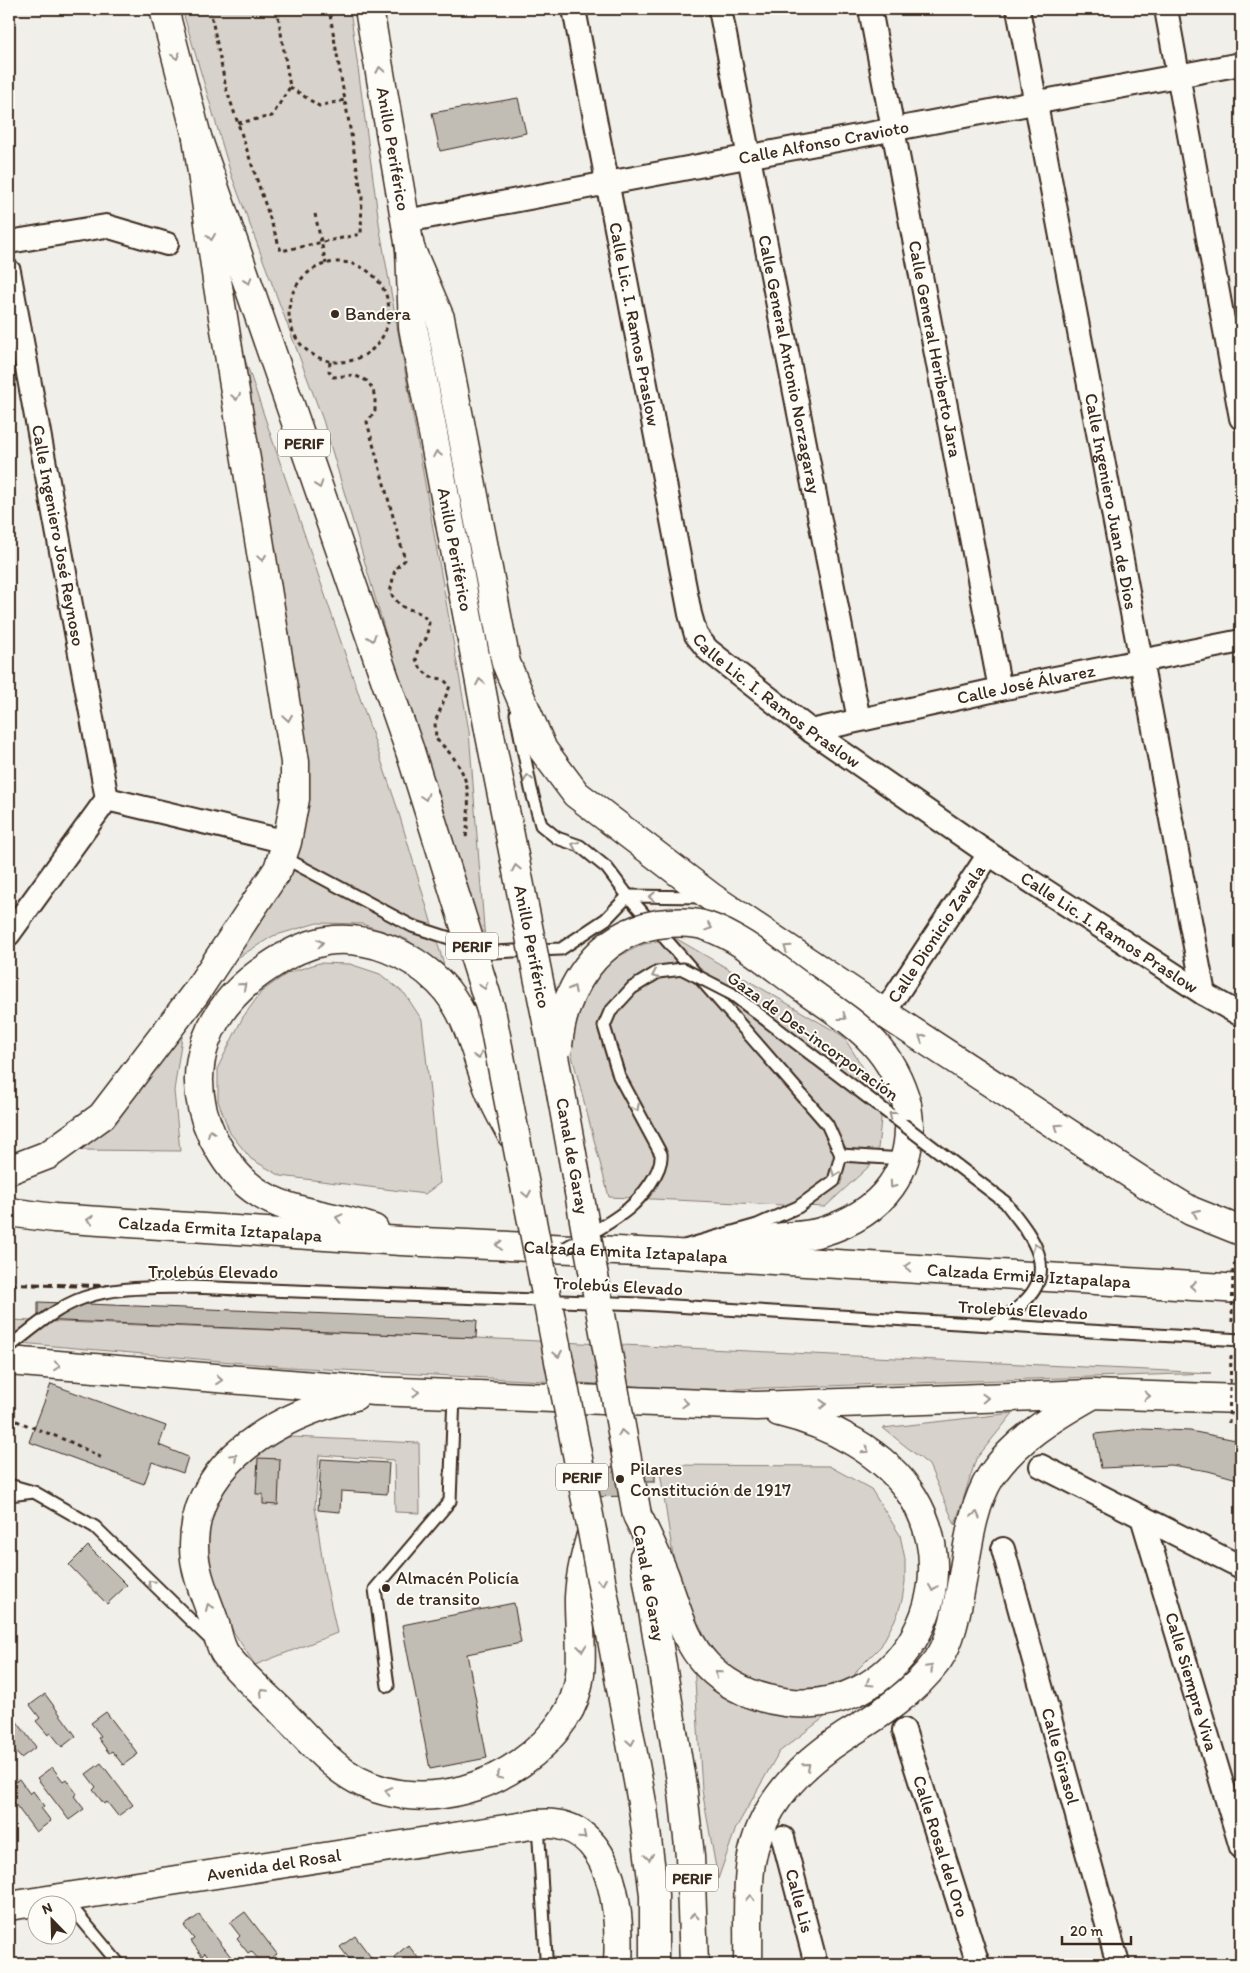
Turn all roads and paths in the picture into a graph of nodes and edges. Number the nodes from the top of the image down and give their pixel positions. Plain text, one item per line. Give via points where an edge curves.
1 (164, 9) edge
2 (210, 9) edge
3 (277, 9) edge
4 (329, 9) edge
5 (368, 9) edge
6 (574, 9) edge
7 (720, 9) edge
8 (870, 9) edge
9 (1018, 9) edge
10 (1166, 9) edge
11 (1241, 64) edge
12 (1180, 74) junction
13 (290, 86) junction
14 (345, 100) junction
15 (1036, 102) junction
16 (238, 123) junction
17 (893, 130) junction
18 (197, 136) junction
19 (750, 157) junction
20 (607, 184) junction
21 (315, 214) dead end
22 (406, 221) junction
23 (9, 242) edge
24 (321, 242) junction
25 (168, 244) dead end
26 (410, 248) junction
27 (326, 264) junction
28 (9, 271) edge
29 (330, 362) junction
30 (1241, 418) edge
31 (1241, 641) edge
32 (1142, 661) junction
33 (506, 662) junction
34 (1000, 689) junction
35 (859, 720) junction
36 (811, 731) junction
37 (107, 799) junction
38 (466, 838) dead end
39 (285, 849) junction
40 (989, 854) junction
41 (628, 896) junction
42 (711, 897) junction
43 (9, 934) edge
44 (1204, 994) junction
45 (884, 1012) junction
46 (1241, 1015) edge
47 (560, 1087) junction
48 (518, 1146) junction
49 (841, 1155) junction
50 (905, 1159) junction
51 (9, 1170) edge
52 (9, 1212) edge
53 (1241, 1231) edge
54 (401, 1241) junction
55 (565, 1248) junction
56 (660, 1253) junction
57 (702, 1256) junction
58 (1241, 1288) edge
59 (992, 1326) junction
60 (1241, 1340) edge
61 (9, 1347) edge
62 (9, 1362) edge
63 (375, 1391) junction
64 (455, 1393) junction
65 (1092, 1394) junction
66 (1241, 1400) edge
67 (756, 1406) junction
68 (9, 1418) edge
69 (102, 1458) dead end
70 (1041, 1466) dead end
71 (9, 1485) edge
72 (34, 1492) junction
73 (9, 1495) edge
74 (637, 1515) junction
75 (1142, 1517) junction
76 (592, 1531) junction
77 (1004, 1549) dead end
78 (1241, 1567) edge
79 (224, 1653) junction
80 (388, 1686) dead end
81 (904, 1730) dead end
82 (538, 1824) junction
83 (783, 1838) dead end
84 (1241, 1847) edge
85 (77, 1896) edge
86 (28, 1903) edge
87 (9, 1906) edge
88 (78, 1914) edge
89 (546, 1957) dead end
90 (120, 1964) edge
91 (618, 1964) edge
92 (654, 1964) edge
93 (694, 1964) edge
94 (748, 1964) edge
95 (816, 1964) edge
96 (978, 1964) edge
97 (1118, 1964) edge

1 -> 18 main road, PERIF
2 - 16 path via 226,88
3 - 13 path
4 - 14 path
22 -> 5 main road, Anillo Periférico / PERIF
6 - 20 street, Calle Lic. I. Ramos Praslow
7 - 19 street, Calle General Antonio Norzagaray
8 - 17 street, Calle General Heriberto Jara
9 - 15 street, Calle Ingeniero Juan de Dios
10 - 12 street
11 - 12 street, Calle Alfonso Cravioto
12 - 15 street, Calle Alfonso Cravioto
12 - 30 street
13 - 14 path via 319,106
13 - 16 path via 272,116
14 - 24 path via 362,197 361,234
15 - 17 street, Calle Alfonso Cravioto
15 - 32 street, Calle Ingeniero Juan de Dios
16 - 24 path via 281,251
17 - 19 street, Calle Alfonso Cravioto
17 - 34 street, Calle General Heriberto Jara
18 -> 39 main road via 217,280 296,762 295,799
18 -> 48 main road, PERIF, bridge via 410,751 491,1010
19 - 20 street, Calle Alfonso Cravioto
19 - 35 street, Calle General Antonio Norzagaray
20 - 22 street, Calle Alfonso Cravioto
20 - 36 street, Calle Lic. I. Ramos Praslow via 696,634 708,650
21 - 24 path
22 - 26 main road, Anillo Periférico / PERIF
23 - 25 street via 106,226
24 - 27 path
26 - 33 main road via 440,318
47 -> 26 main road, Anillo Periférico / PERIF, bridge via 413,327
27 - 29 path via 297,282 290,297 288,315 301,345 314,356
27 - 29 path via 359,265 372,274 383,286 390,318 376,348 362,358
28 - 37 street, Calle Ingeniero José Reynoso
29 - 38 path via 333,377 354,375 367,381 373,389 375,411 367,422 405,560 395,569 390,593 401,606 422,614 428,623 426,639 418,647 416,659 421,669 450,686 435,722 436,739 454,756 465,777 469,808
31 - 32 street, Calle José Álvarez
32 - 34 street, Calle José Álvarez
32 - 44 street, Calle Ingeniero Juan de Dios
41 -> 33 lane via 607,868 580,846 557,838 541,825
33 - 42 main road via 543,750 576,794
34 - 35 street, Calle José Álvarez
35 - 36 street, Calle José Álvarez
36 - 40 street, Calle Lic. I. Ramos Praslow
37 - 39 street
37 - 43 street
39 - 41 lane via 412,926 493,952 561,949 606,920
39 - 51 main road via 278,869 195,994 102,1116 48,1155
40 - 44 street, Calle Lic. I. Ramos Praslow
40 - 45 street, Calle Dionicio Zavala
42 -> 41 lane
41 - 49 lane via 827,1124
45 -> 42 main road
44 - 46 street, Calle Lic. I. Ramos Praslow
53 -> 45 main road via 1191,1211 1143,1182
47 -> 50 main road, bridge via 557,1050 563,1012 574,986 590,962 602,950 631,932 650,926 704,925 733,938 861,1030 890,1061 907,1105 910,1133
74 -> 47 main road, Canal de Garay / PERIF, bridge
54 -> 48 main road, bridge via 362,1224 302,1211 265,1197 241,1178 228,1162 208,1127 198,1089 208,1034 237,991 276,962 308,946 343,940 376,944 392,950 425,969 453,998 464,1015 489,1088
48 -> 76 main road, PERIF, bridge
49 - 50 lane
49 -> 56 lane via 834,1180 798,1207 758,1225
50 -> 57 main road via 890,1190 855,1218 819,1232 752,1242
54 -> 52 main road, Calzada Ermita Iztapalapa via 54,1218
55 -> 54 main road, Calzada Ermita Iztapalapa
55 - 56 main road, Calzada Ermita Iztapalapa
59 -> 55 lane, Gaza de Des-incorporación, bridge via 1024,1303 1036,1286 1042,1260 1032,1238 1006,1202 732,994 683,969 658,972 632,988 610,1012 604,1026 619,1076 661,1154 662,1163 629,1209
56 - 57 main road, Calzada Ermita Iztapalapa
58 -> 57 main road, Calzada Ermita Iztapalapa
59 - 60 lane, Trolebús Elevado, bridge
59 - 61 lane, Trolebús Elevado, bridge via 641,1304 190,1287 120,1290 83,1298 52,1315
62 -> 63 main road
63 -> 64 main road
79 -> 63 main road via 200,1580 194,1546 199,1513 213,1482 234,1456 270,1429 315,1407
64 -> 67 main road
64 - 80 lane via 450,1502 375,1589
65 -> 66 main road
67 -> 65 main road
94 -> 65 main road via 751,1862 760,1831 774,1802 790,1780 830,1746 896,1704 938,1660 954,1622 978,1507 991,1477 1028,1435
67 -> 74 main road via 807,1421 859,1446 884,1463 914,1498 930,1538 934,1582 925,1618 895,1664 868,1685 834,1699 813,1703 792,1703 753,1695 735,1687 707,1665 688,1638 664,1572
68 - 69 path
70 - 75 street
71 - 72 lane
72 - 73 lane
79 -> 72 lane via 95,1527
93 -> 74 main road, Canal de Garay / PERIF via 690,1856 683,1792
75 - 78 street
75 - 84 street, Calle Siempre Viva
76 -> 79 main road via 579,1595 582,1673 579,1688 568,1712 538,1750 521,1764 482,1784 436,1794 396,1793 376,1788 344,1772
76 -> 92 main road, PERIF, bridge via 643,1808 654,1895
77 - 97 street, Calle Girasol
81 - 96 street, Calle Rosal del Oro
82 - 85 main road, Avenida del Rosal
82 - 89 lane
82 -> 91 main road, Avenida del Rosal via 570,1827 587,1838 598,1854 614,1893 619,1929
83 - 95 street, Calle Lis
86 - 87 main road, Avenida del Rosal
88 - 90 lane

